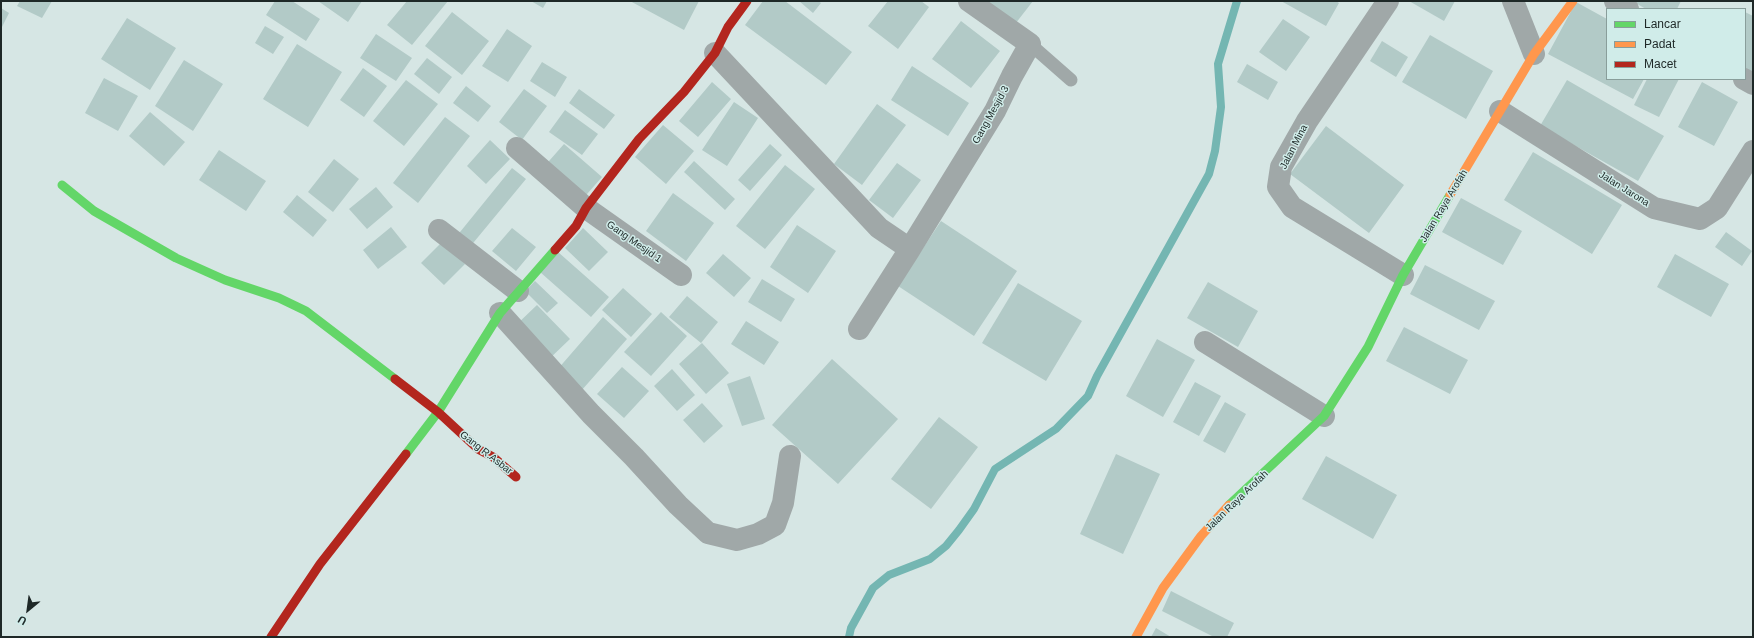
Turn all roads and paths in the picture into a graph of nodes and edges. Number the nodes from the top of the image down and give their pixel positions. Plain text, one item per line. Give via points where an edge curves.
1 (747, 1) edge
2 (969, 1) edge
3 (1388, 1) edge
4 (1513, 1) edge
5 (1573, 1) edge
6 (1615, 1) edge
7 (1626, 8) edge
8 (1030, 44) junction
9 (715, 53) junction
10 (1534, 54) junction
11 (1071, 80) dead end
12 (1500, 111) junction
13 (517, 148) dead end
14 (1753, 151) edge
15 (62, 185) dead end
16 (586, 208) junction
17 (439, 230) dead end
18 (910, 249) junction
19 (681, 275) dead end
20 (1403, 275) junction
21 (518, 291) junction
22 (500, 313) junction
23 (859, 329) dead end
24 (1205, 342) dead end
25 (438, 412) junction
26 (1324, 416) junction
27 (790, 456) dead end
28 (516, 477) dead end
29 (270, 637) edge
30 (1136, 637) edge

1 - 9 street via 728,27
2 - 8 street
3 - 20 street, Jalan Mina via 1307,121 1281,167 1278,187 1292,207
4 - 10 street
5 - 10 street, Jalan Raya Arofah
6 - 7 street
8 - 11 lane
8 - 18 street, Gang Mesjid 3 via 995,111
9 - 16 street via 684,92 639,140
9 - 18 street via 879,228
10 - 12 street, Jalan Raya Arofah
12 - 14 street, Jalan Jarona via 1654,208 1700,219 1717,208
12 - 20 street, Jalan Raya Arofah
13 - 16 street, Gang Mesjid 1
15 - 25 street, Gang R.Asbar via 94,211 176,258 306,311
16 - 19 street, Gang Mesjid 1
16 - 21 street via 576,226
17 - 21 street
18 - 23 street, Gang Mesjid 3
20 - 26 street, Jalan Raya Arofah via 1368,347
21 - 22 street
22 - 25 street
22 - 27 street via 678,505 708,533 737,540 758,534 775,525 783,503
24 - 26 street
25 - 28 street, Gang R.Asbar via 478,449 494,457
25 - 29 street via 320,564
26 - 30 street, Jalan Raya Arofah via 1223,511 1201,536 1163,588

